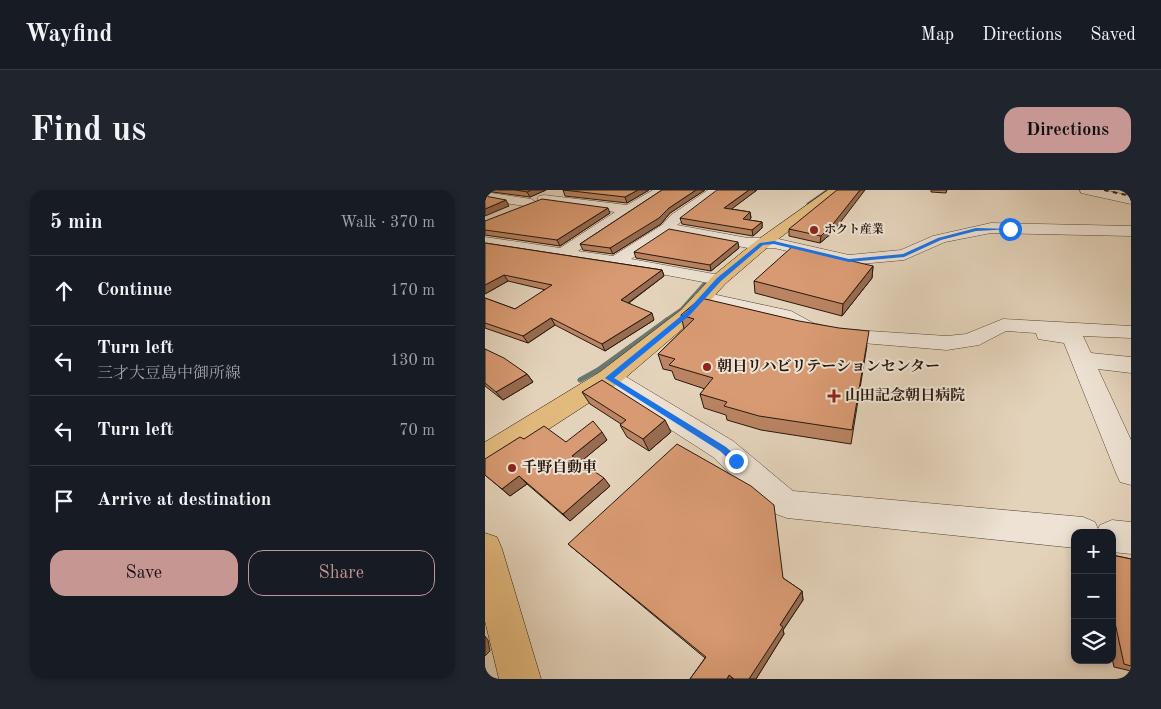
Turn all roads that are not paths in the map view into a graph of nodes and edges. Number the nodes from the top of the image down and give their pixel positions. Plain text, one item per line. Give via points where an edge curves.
1 (561, 190) edge
2 (662, 190) edge
3 (717, 190) edge
4 (836, 190) edge
5 (1086, 190) edge
6 (485, 196) edge
7 (1131, 200) edge
8 (538, 201) junction
9 (630, 210) junction
10 (507, 214) edge
11 (667, 228) junction
12 (1131, 231) edge
13 (485, 242) edge
14 (762, 244) junction
15 (563, 254) junction
16 (615, 262) junction
17 (719, 280) junction
18 (703, 298) junction
19 (995, 329) junction
20 (1131, 332) edge
21 (1083, 360) junction
22 (1131, 365) edge
23 (609, 378) junction
24 (485, 456) edge
25 (1131, 473) edge
26 (1071, 532) edge
27 (1116, 536) edge
28 (1131, 538) edge
29 (485, 549) edge
30 (520, 679) edge

1 - 8 street
2 - 9 street
3 - 11 street via 676,218
4 - 14 main road
5 - 7 street
6 - 8 street
8 - 9 street
8 - 10 street
9 - 15 street
11 - 14 street
11 - 16 street
12 - 14 street via 991,228 935,240 904,255 849,260 774,243
13 - 15 street
14 - 17 main road
15 - 16 street
16 - 17 street
17 - 18 main road
18 - 19 street via 784,315 806,328 838,334 947,343 971,340
18 - 23 main road via 667,332
19 - 20 street via 1003,325
19 - 21 street via 1073,337
21 - 22 street
21 - 25 street
23 - 24 main road
23 - 26 street via 723,449 787,504
27 - 28 street
29 - 30 main road

